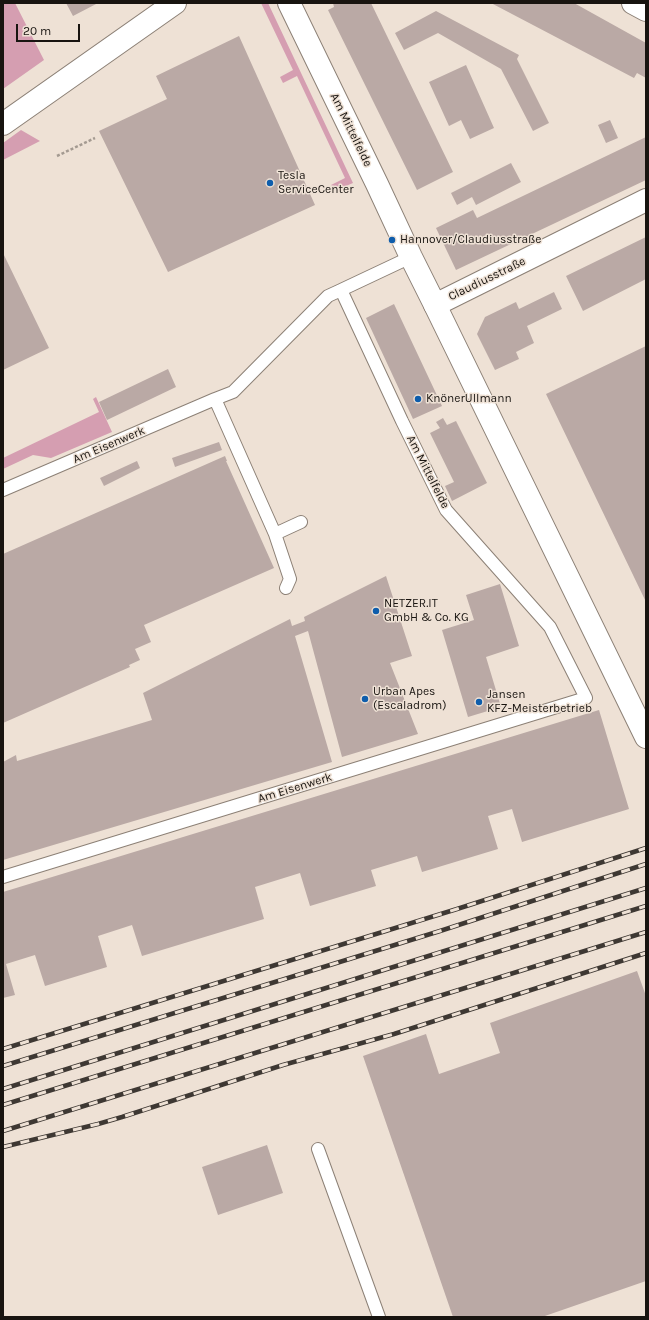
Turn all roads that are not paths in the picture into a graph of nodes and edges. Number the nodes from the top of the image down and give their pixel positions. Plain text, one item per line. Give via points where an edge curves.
1 (175, 3) edge
2 (289, 3) edge
3 (633, 3) edge
4 (646, 10) edge
5 (3, 124) edge
6 (646, 200) edge
7 (411, 257) junction
8 (341, 290) junction
9 (435, 305) junction
10 (215, 399) junction
11 (3, 490) edge
12 (301, 522) dead end
13 (275, 534) junction
14 (286, 588) dead end
15 (586, 698) joint
16 (646, 737) edge
17 (3, 877) edge
18 (318, 1149) dead end
19 (379, 1317) edge

1 - 5 street
2 - 7 street, Am Mittelfelde
3 - 4 street
6 - 9 street, Claudiusstraße
7 - 8 lane
7 - 9 street, Am Mittelfelde
8 - 10 lane, Am Eisenwerk via 328,296 233,392
8 - 15 lane, Am Mittelfelde via 443,511 550,627
9 - 16 street, Am Mittelfelde
10 - 11 lane, Am Eisenwerk
10 - 13 lane
12 - 13 lane
13 - 14 lane via 290,579
15 - 17 lane, Am Eisenwerk
18 - 19 lane

